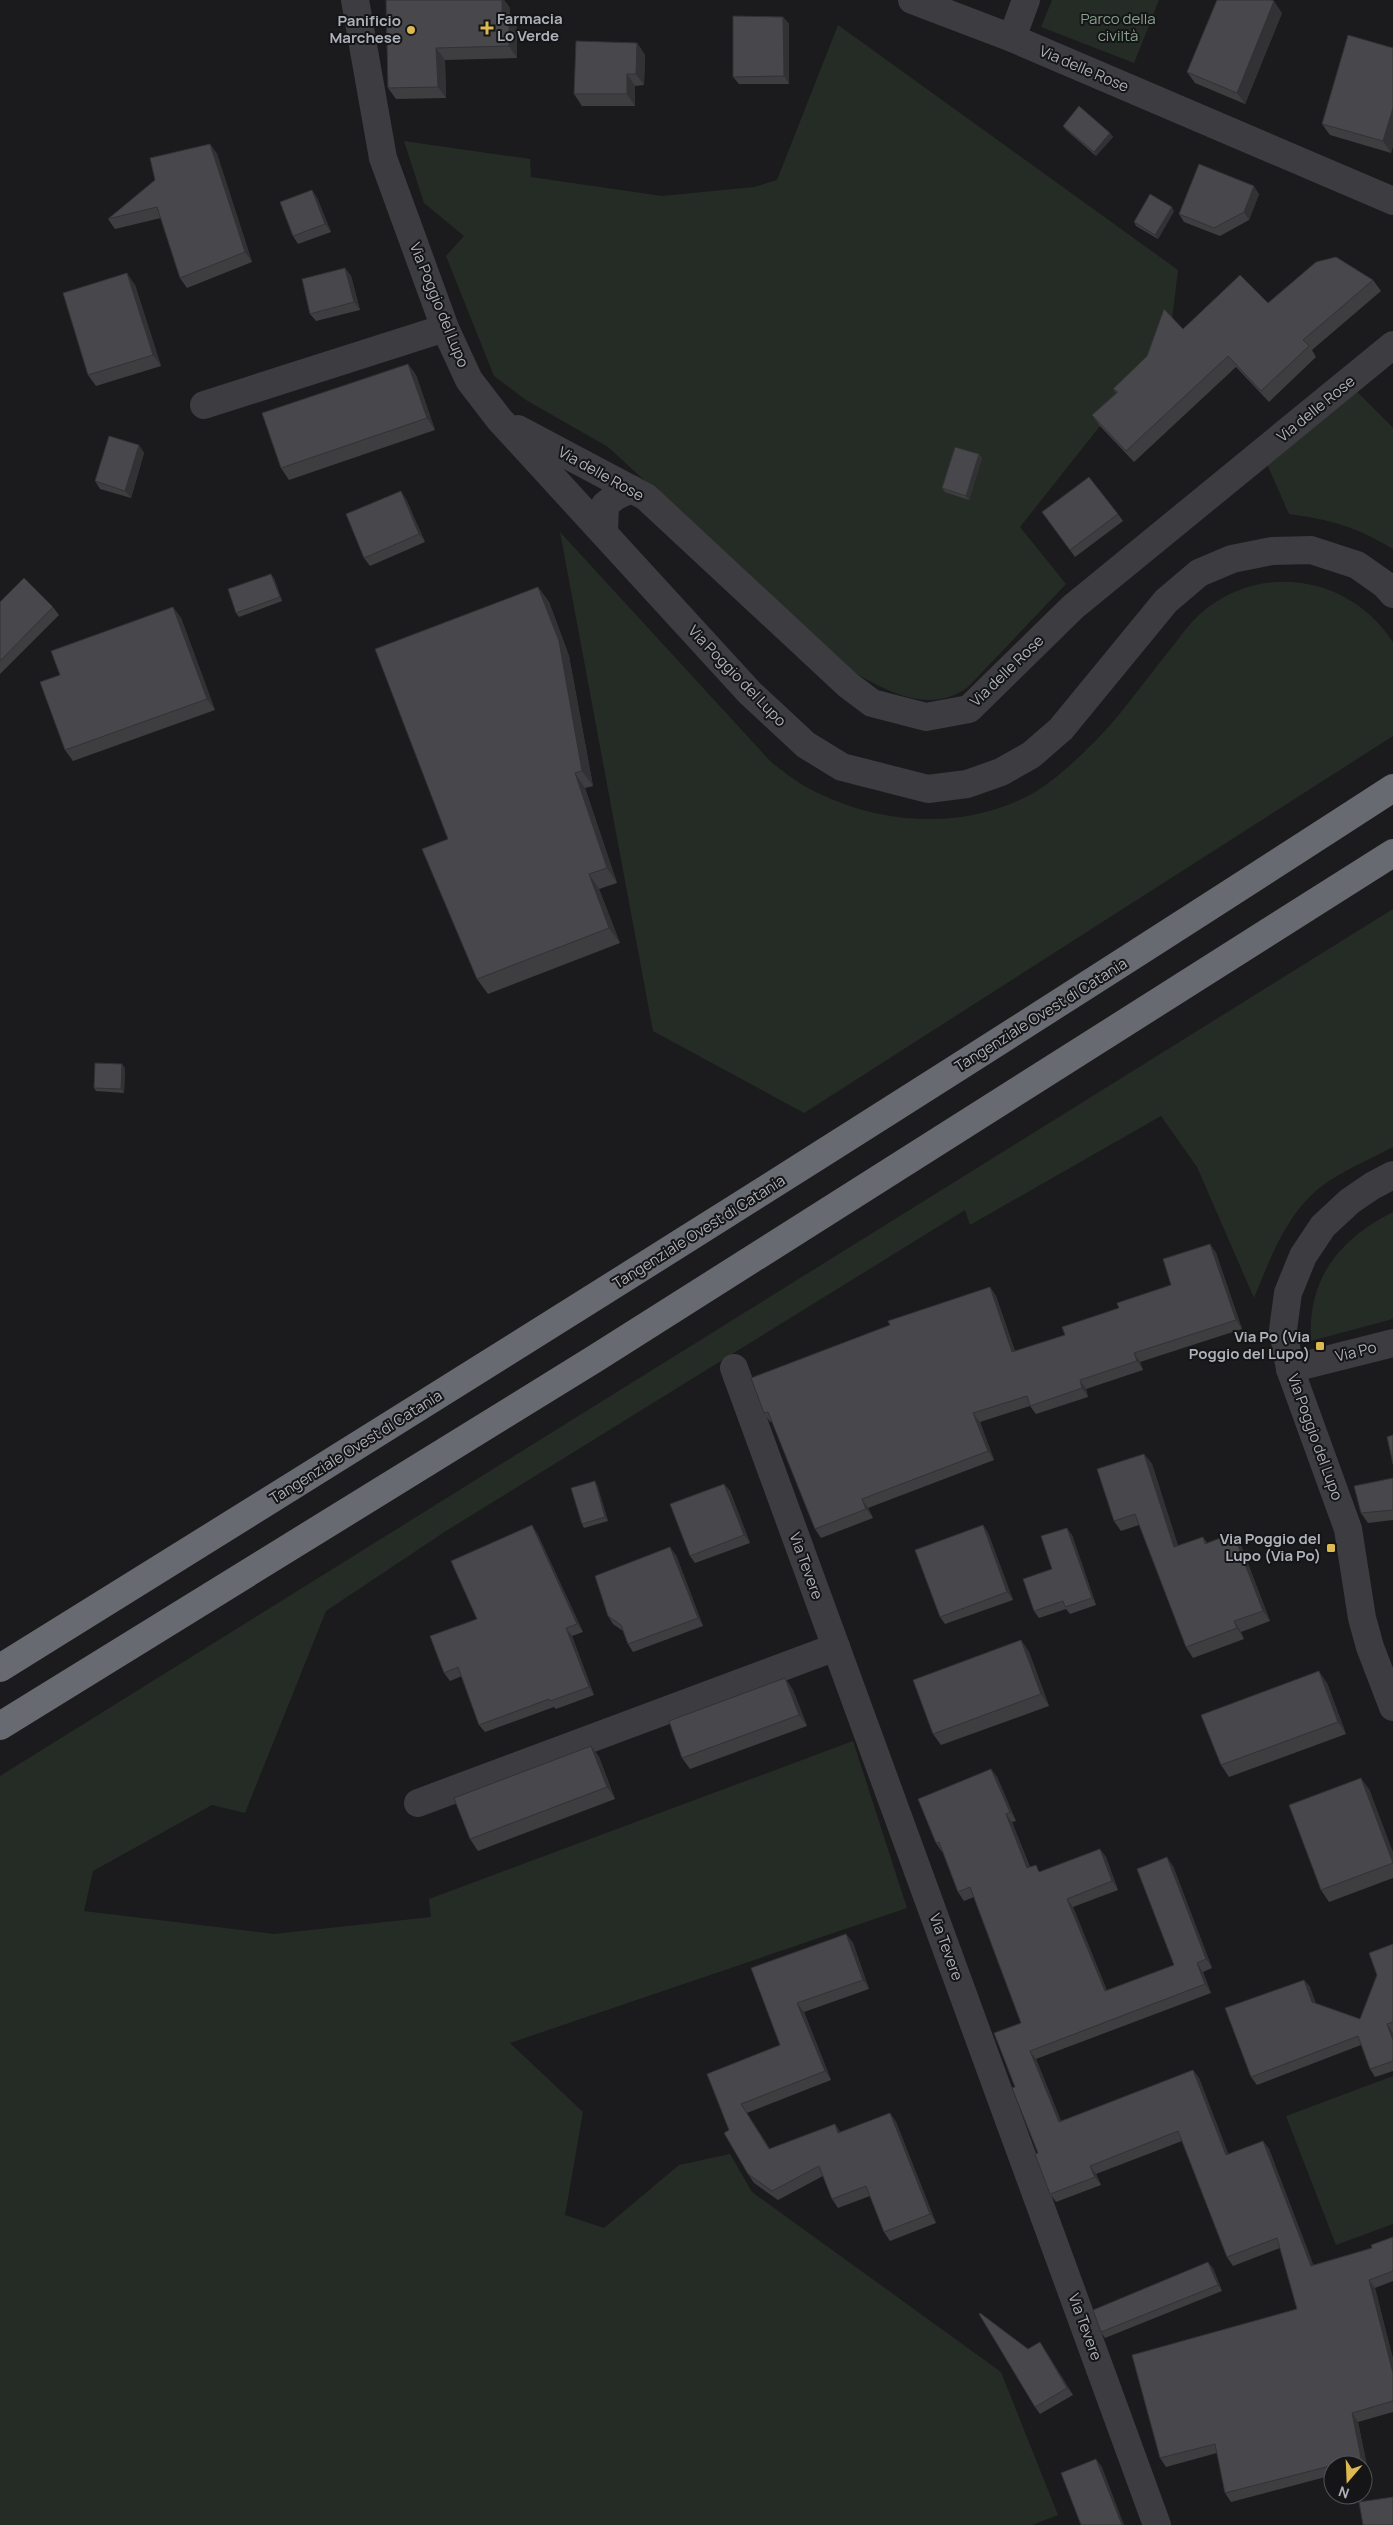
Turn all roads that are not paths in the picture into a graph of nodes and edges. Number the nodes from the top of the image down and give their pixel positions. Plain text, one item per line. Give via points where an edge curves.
1 (355, 0) edge
2 (912, 0) edge
3 (1026, 0) edge
4 (1012, 38) junction
5 (1393, 201) edge
6 (445, 328) junction
7 (1393, 345) edge
8 (204, 405) dead end
9 (499, 419) junction
10 (631, 489) junction
11 (604, 533) junction
12 (1393, 594) edge
13 (1393, 788) edge
14 (1387, 857) edge
15 (1393, 1175) edge
16 (1393, 1343) edge
17 (734, 1368) dead end
18 (1290, 1369) junction
19 (836, 1647) junction
20 (1382, 1647) edge
21 (0, 1668) edge
22 (1393, 1706) edge
23 (0, 1726) edge
24 (418, 1803) dead end
25 (1157, 2525) edge

1 - 6 street, Via Poggio del Lupo via 383,158
2 - 4 street, Via delle Rose
3 - 4 street
4 - 5 street, Via delle Rose
6 - 8 street
6 - 9 street, Via Poggio del Lupo via 469,380
7 - 10 street, Via delle Rose via 1073,608 969,709 926,717 872,703 848,685 646,497
9 - 10 street, Via delle Rose
9 - 11 street, Via Poggio del Lupo
10 - 11 street via 605,505
11 - 12 street, Via Poggio del Lupo via 750,694 806,745 842,767 928,789 967,784 1001,772 1031,756 1061,729 1166,601 1199,573 1232,559 1272,550 1311,550 1357,565
13 - 21 highway, Tangenziale Ovest di Catania via 571,1313
14 - 23 highway via 596,1358
15 - 18 street, Via Poggio del Lupo via 1350,1201 1323,1226 1303,1256 1288,1293 1284,1330
16 - 18 street, Via Po
17 - 19 street, Via Tevere
18 - 20 street, Via Poggio del Lupo via 1348,1528 1362,1618
19 - 24 street
19 - 25 street, Via Tevere
20 - 22 street, Via Poggio del Lupo

